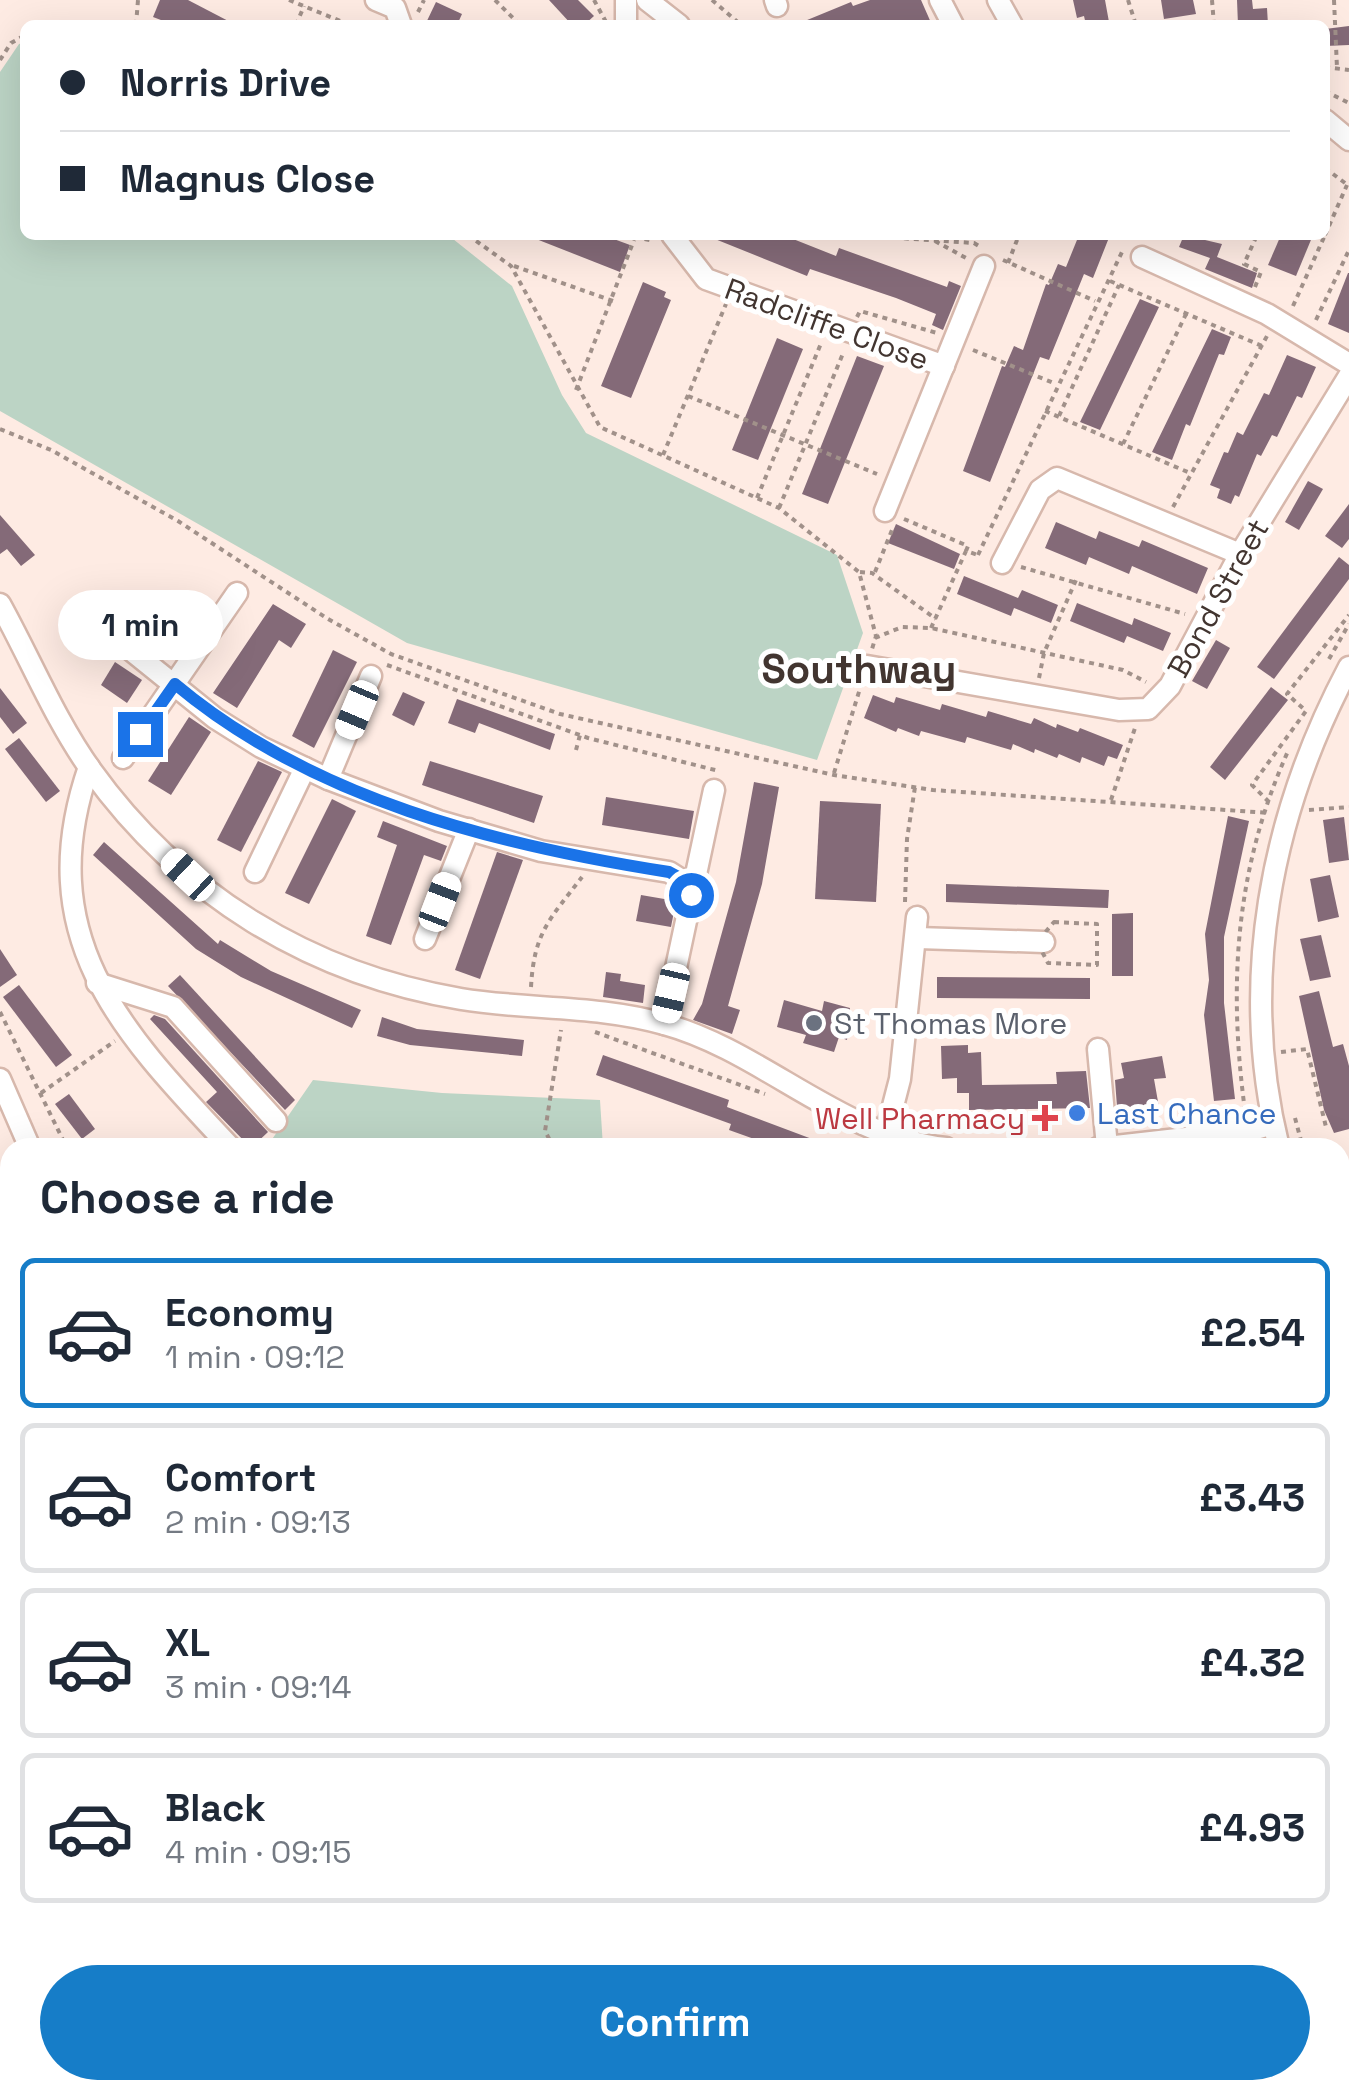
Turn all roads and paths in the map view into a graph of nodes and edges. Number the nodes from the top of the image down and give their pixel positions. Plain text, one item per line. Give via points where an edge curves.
1 (290, 0) edge
2 (376, 0) edge
3 (495, 0) edge
4 (647, 0) edge
5 (712, 0) edge
6 (1334, 0) edge
7 (304, 6) junction
8 (298, 20) edge
9 (338, 20) edge
10 (399, 20) edge
11 (515, 20) edge
12 (673, 20) edge
13 (735, 20) edge
14 (20, 38) edge
15 (0, 60) edge
16 (1330, 68) edge
17 (1337, 68) junction
18 (1349, 70) edge
19 (1348, 186) edge
20 (1330, 224) edge
21 (475, 240) edge
22 (634, 240) edge
23 (676, 240) edge
24 (929, 240) edge
25 (1017, 240) edge
26 (1255, 240) edge
27 (1322, 240) edge
28 (1349, 250) edge
29 (1134, 251) joint
30 (1008, 263) junction
31 (511, 266) junction
32 (984, 266) dead end
33 (1109, 281) junction
34 (1119, 285) junction
35 (732, 290) junction
36 (613, 300) junction
37 (1096, 302) junction
38 (1248, 305) junction
39 (1186, 314) junction
40 (1281, 322) junction
41 (842, 332) junction
42 (1308, 338) junction
43 (955, 340) junction
44 (1262, 346) junction
45 (1349, 364) edge
46 (944, 366) junction
47 (1349, 376) edge
48 (1057, 385) junction
49 (576, 390) junction
50 (688, 396) junction
51 (1044, 411) junction
52 (1058, 416) junction
53 (0, 428) edge
54 (783, 436) junction
55 (1122, 445) junction
56 (806, 446) junction
57 (663, 455) junction
58 (1190, 472) junction
59 (897, 482) junction
60 (757, 498) junction
61 (779, 508) junction
62 (885, 511) dead end
63 (1166, 523) junction
64 (966, 551) junction
65 (1240, 554) junction
66 (978, 555) junction
67 (1002, 562) junction
68 (859, 572) junction
69 (874, 574) junction
70 (1076, 580) junction
71 (237, 593) dead end
72 (0, 604) edge
73 (1349, 615) edge
74 (936, 619) junction
75 (1204, 620) junction
76 (931, 628) junction
77 (875, 638) junction
78 (127, 646) dead end
79 (910, 652) dead end
80 (392, 654) junction
81 (1044, 654) junction
82 (867, 666) junction
83 (1349, 667) edge
84 (380, 671) junction
85 (905, 674) junction
86 (175, 684) junction
87 (1165, 692) junction
88 (1141, 709) junction
89 (589, 721) junction
90 (580, 735) junction
91 (588, 738) junction
92 (1292, 742) dead end
93 (576, 750) dead end
94 (122, 758) dead end
95 (89, 767) junction
96 (306, 768) junction
97 (834, 775) junction
98 (328, 778) junction
99 (916, 787) junction
100 (714, 790) joint
101 (1316, 795) dead end
102 (1111, 800) junction
103 (1269, 802) junction
104 (1349, 807) edge
105 (1312, 809) junction
106 (1265, 813) junction
107 (1298, 818) junction
108 (468, 830) junction
109 (583, 858) junction
110 (256, 872) dead end
111 (691, 903) junction
112 (918, 928) junction
113 (425, 939) dead end
114 (1040, 942) junction
115 (97, 983) junction
116 (531, 1007) junction
117 (565, 1010) junction
118 (0, 1012) edge
119 (664, 1024) junction
120 (127, 1032) junction
121 (601, 1034) dead end
122 (1098, 1050) dead end
123 (1284, 1065) dead end
124 (0, 1080) edge
125 (738, 1084) dead end
126 (40, 1094) junction
127 (1294, 1114) dead end
128 (276, 1121) dead end
129 (1274, 1124) junction
130 (1326, 1126) dead end
131 (886, 1134) junction
132 (26, 1138) edge
133 (62, 1138) edge
134 (221, 1138) edge
135 (549, 1138) edge
136 (903, 1138) edge
137 (1106, 1138) edge
138 (1182, 1138) edge
139 (1277, 1138) edge
140 (1300, 1138) edge

1 - 7 path
2 - 10 street via 395,8
3 - 11 path
4 - 12 street
5 - 13 path
6 - 17 path
7 - 8 path
7 - 9 path
14 - 15 path
16 - 17 path
17 - 18 path
19 - 20 path
21 - 31 path
22 - 36 path
23 - 35 street, Radcliffe Close via 706,279
24 - 30 path via 974,243
25 - 30 path
26 - 38 path via 1244,264 1261,272
27 - 40 path
28 - 42 path
29 - 33 path
29 - 38 street
30 - 37 path
31 - 36 path
31 - 49 path
32 - 43 street, Radcliffe Close
33 - 34 path
33 - 37 path
34 - 39 path
34 - 52 path
35 - 41 street, Radcliffe Close
35 - 50 path
36 - 49 path
37 - 48 path
38 - 40 street
39 - 44 path
39 - 55 path
40 - 42 street
40 - 44 path
41 - 43 path via 860,312
41 - 46 street, Radcliffe Close
41 - 54 path
41 - 56 path
42 - 45 street
43 - 46 street, Radcliffe Close
43 - 48 path
44 - 58 path
46 - 59 street, Radcliffe Close
47 - 65 street, Bond Street
48 - 51 path
49 - 57 path via 600,426
50 - 54 path
50 - 57 path
51 - 52 path
51 - 66 path
52 - 55 path
53 - 80 path via 178,521
54 - 56 path
54 - 60 path
55 - 58 path
56 - 59 path
56 - 61 path
57 - 60 path
58 - 63 path
59 - 62 street, Radcliffe Close
60 - 61 path
61 - 68 path
63 - 65 street
63 - 67 street via 1057,478 1040,490
64 - 66 path
64 - 69 path via 968,546 897,516
64 - 74 path
65 - 75 street, Bond Street
66 - 67 path
67 - 70 path
68 - 69 path
68 - 77 path
69 - 74 path
70 - 75 path
70 - 81 path
71 - 86 street
72 - 95 street
73 - 103 path via 1287,694 1306,711 1252,786
74 - 76 path
75 - 87 street, Bond Street
76 - 77 path via 902,627
76 - 81 path
77 - 82 path
78 - 86 street
79 - 85 street
80 - 84 path
80 - 89 path
81 - 87 path via 1123,670
82 - 85 street
82 - 97 path
83 - 107 street via 1312,748
84 - 90 path
84 - 98 street
85 - 88 street
86 - 94 street
86 - 96 street via 246,737
87 - 88 street, Bond Street
88 - 102 path
89 - 91 path
89 - 97 path
90 - 91 path
90 - 93 path
91 - 100 path via 720,770
92 - 103 path
95 - 115 street via 70,852 77,928
95 - 116 street via 144,834 209,896 270,933 343,968 403,986
96 - 98 street
96 - 110 street
97 - 99 path
98 - 108 street
99 - 102 path
99 - 112 path via 904,916
100 - 111 street
101 - 105 path
102 - 106 path
103 - 106 path
104 - 105 path
105 - 107 path
105 - 107 path
106 - 107 path
107 - 129 street via 1266,904 1259,972 1260,1035
108 - 109 street
108 - 113 street
109 - 111 street via 678,876 688,884
109 - 116 path via 582,876 545,922 533,949
111 - 119 street
112 - 114 street
112 - 131 street via 900,1079
114 - 114 path via 1054,922 1097,924 1097,965 1048,963
115 - 120 street
115 - 128 street via 173,1007
116 - 117 street
117 - 119 street
117 - 135 path
118 - 126 path
119 - 131 street via 744,1056
120 - 126 path
120 - 134 street
121 - 125 path
122 - 137 street
123 - 130 path via 1282,1050 1307,1049
124 - 132 street
126 - 133 path
127 - 140 path
129 - 138 street
129 - 139 street
131 - 136 street

